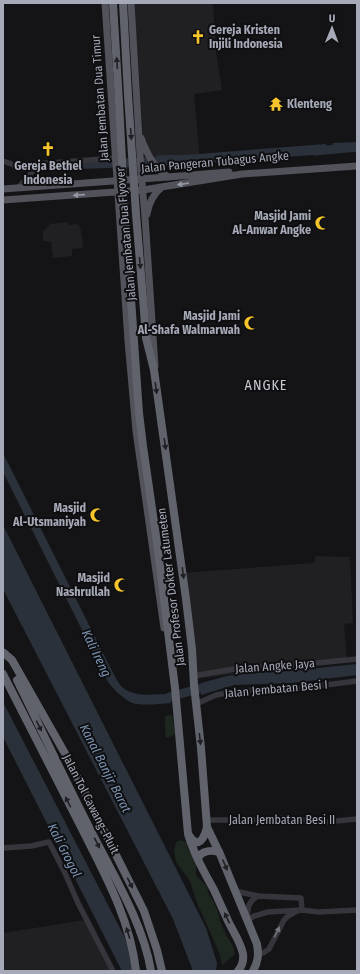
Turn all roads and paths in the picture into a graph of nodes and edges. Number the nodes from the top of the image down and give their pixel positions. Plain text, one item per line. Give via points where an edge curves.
1 (105, 3) edge
2 (113, 3) edge
3 (123, 3) edge
4 (131, 3) edge
5 (139, 130) junction
6 (115, 160) junction
7 (3, 161) edge
8 (357, 161) edge
9 (38, 165) junction
10 (357, 166) edge
11 (168, 177) junction
12 (116, 178) junction
13 (142, 179) junction
14 (20, 185) junction
15 (162, 187) junction
16 (3, 189) edge
17 (143, 190) junction
18 (118, 192) junction
19 (3, 200) edge
20 (120, 219) junction
21 (145, 220) junction
22 (134, 337) joint
23 (154, 370) junction
24 (4, 652) edge
25 (357, 659) edge
26 (3, 674) edge
27 (193, 676) junction
28 (357, 681) edge
29 (173, 689) junction
30 (196, 702) junction
31 (357, 819) edge
32 (207, 823) junction
33 (188, 834) junction
34 (3, 848) edge
35 (219, 852) junction
36 (199, 863) junction
37 (235, 891) junction
38 (258, 896) junction
39 (357, 910) edge
40 (300, 911) junction
41 (247, 920) junction
42 (258, 954) junction
43 (255, 969) edge
44 (162, 970) edge
45 (113, 971) edge
46 (136, 971) edge
47 (150, 971) edge
48 (238, 971) edge

1 - 6 main road, Jalan Jembatan Dua Timur
22 -> 2 highway, Jalan Jembatan Dua Flyover, bridge
3 -> 23 highway, Jalan Jembatan Dua Flyover, bridge via 146,338
4 - 5 main road
5 - 11 main road via 148,153
5 - 13 main road
6 - 9 street
6 - 12 main road, Jalan Jembatan Dua Timur
7 - 9 street via 14,165
8 - 11 main road, Jalan Pangeran Tubagus Angke
9 - 14 street
10 -> 15 main road, Jalan Pangeran Tubagus Angke via 242,174
11 - 13 main road, Jalan Pangeran Tubagus Angke
12 - 13 main road, Jalan Pangeran Tubagus Angke
12 - 14 main road, Jalan Pangeran Tubagus Angke
12 - 18 main road, Jalan Jembatan Dua Timur
13 - 17 main road
14 - 16 main road, Jalan Pangeran Tubagus Angke
15 - 17 main road, Jalan Pangeran Tubagus Angke
15 - 21 main road via 152,198
17 - 18 main road, Jalan Pangeran Tubagus Angke
17 - 21 main road, Jalan Profesor Dokter Latumeten
18 -> 19 main road, Jalan Pangeran Tubagus Angke
18 - 20 main road, Jalan Profesor Dokter Latumeten
20 - 21 main road via 128,209 132,209 139,211
20 - 29 main road, Jalan Profesor Dokter Latumeten via 136,431
21 - 23 main road, Jalan Profesor Dokter Latumeten
22 - 29 highway, Jalan Profesor Dokter Latumeten via 139,413 158,550
23 -> 27 highway, Jalan Profesor Dokter Latumeten via 183,569
24 -> 44 highway via 12,660 67,757 144,912
24 -> 47 highway, Jalan Tol Cawang–Pluit via 123,893 142,938
25 - 27 street, Jalan Angke Jaya via 234,669
46 -> 26 highway, Jalan Tol Cawang–Pluit via 132,944 108,882
27 - 30 highway, Jalan Profesor Dokter Latumeten
28 - 30 street, Jalan Jembatan Besi I via 302,688 236,691
29 - 33 highway, Jalan Profesor Dokter Latumeten
30 -> 32 highway, Jalan Profesor Dokter Latumeten
31 - 32 street, Jalan Jembatan Besi II via 326,822 287,818
32 - 33 highway via 205,836 198,842
32 - 35 highway, Jalan Profesor Dokter Latumeten
33 - 36 highway, Jalan Profesor Dokter Latumeten
34 - 45 street via 49,842
35 - 36 highway via 209,850 200,854
35 -> 37 highway, Jalan Profesor Dokter Latumeten
48 -> 36 highway, Jalan Profesor Dokter Latumeten via 243,961 240,944
37 - 38 street
37 - 41 highway, Jalan Profesor Dokter Latumeten
38 - 40 street via 301,898
38 - 41 street via 250,902
39 - 40 street
40 - 41 street via 264,913
42 -> 40 street via 269,949 284,920
41 - 42 highway, Jalan Profesor Dokter Latumeten via 257,944
42 - 43 highway, Jalan Profesor Dokter Latumeten

